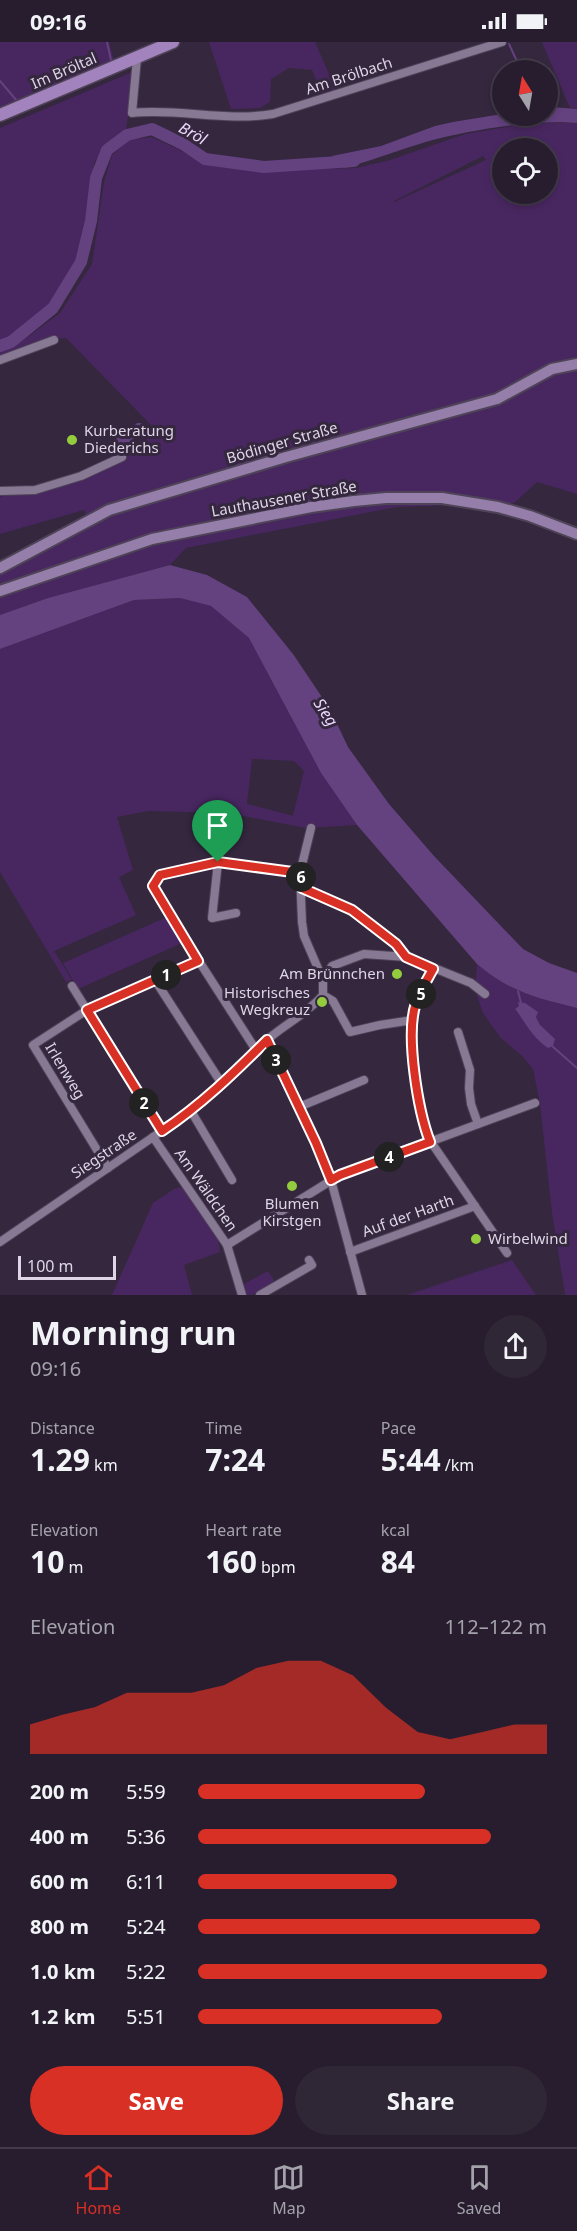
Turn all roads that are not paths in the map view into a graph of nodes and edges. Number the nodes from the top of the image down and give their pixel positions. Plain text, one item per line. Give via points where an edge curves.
1 (173, 42) edge
2 (502, 42) edge
3 (137, 58) junction
4 (0, 115) edge
5 (54, 340) dead end
6 (0, 360) edge
7 (577, 364) edge
8 (122, 457) dead end
9 (0, 491) edge
10 (577, 534) edge
11 (0, 567) edge
12 (0, 591) edge
13 (311, 828) dead end
14 (218, 862) junction
15 (300, 873) junction
16 (302, 888) junction
17 (236, 914) dead end
18 (406, 957) junction
19 (198, 961) junction
20 (433, 969) junction
21 (155, 980) junction
22 (323, 980) junction
23 (72, 986) dead end
24 (485, 994) dead end
25 (323, 995) junction
26 (87, 1010) junction
27 (413, 1020) junction
28 (458, 1032) dead end
29 (267, 1040) junction
30 (256, 1050) junction
31 (364, 1080) dead end
32 (222, 1084) junction
33 (535, 1103) dead end
34 (299, 1107) junction
35 (191, 1111) junction
36 (478, 1124) junction
37 (162, 1131) junction
38 (153, 1137) junction
39 (430, 1142) junction
40 (108, 1168) junction
41 (232, 1180) dead end
42 (331, 1180) junction
43 (475, 1206) junction
44 (0, 1242) edge
45 (227, 1245) junction
46 (351, 1252) junction
47 (507, 1252) dead end
48 (309, 1260) dead end
49 (242, 1295) edge
50 (260, 1295) edge
51 (362, 1295) edge

1 - 3 main road, Im Bröltal
2 - 3 street, Am Brölbach via 273,114 232,118 153,111 132,113
3 - 4 main road, Im Bröltal
5 - 6 street
7 - 11 street, Bödinger Straße via 552,369 497,399 109,510
8 - 9 street via 81,476 35,490
10 - 12 street, Lauthausener Straße via 498,507 442,498 354,501 152,539
13 - 15 street
14 - 15 street
14 - 17 street via 213,918
14 - 19 street via 160,875 153,886
15 - 16 street
16 - 18 street via 352,910 396,944
16 - 22 street via 304,936
18 - 20 street
18 - 22 street via 364,954 332,966
19 - 21 street, Irlenweg
19 - 30 street
20 - 24 street via 471,983
20 - 27 street via 416,1003
21 - 26 street, Irlenweg
21 - 32 street
22 - 25 street
23 - 26 street
25 - 27 street via 333,1001 350,1032
25 - 29 street, Siegstraße
26 - 37 street
26 - 40 street, Irlenweg via 33,1045
27 - 39 street via 414,1072
28 - 36 street via 470,1070 471,1104
29 - 30 street, Siegstraße
29 - 34 street
30 - 32 street, Siegstraße
31 - 34 street
32 - 35 street, Siegstraße
33 - 36 street
34 - 42 street
35 - 37 street, Siegstraße
35 - 41 street
36 - 39 street
37 - 38 street, Siegstraße
38 - 40 street, Siegstraße
38 - 45 street, Am Wäldchen
39 - 42 street
39 - 43 street
40 - 44 street, Siegstraße
42 - 45 street
42 - 46 street
43 - 46 street, Auf der Harth
43 - 47 street
45 - 49 street, Am Wäldchen
46 - 51 street
48 - 50 street via 312,1265

